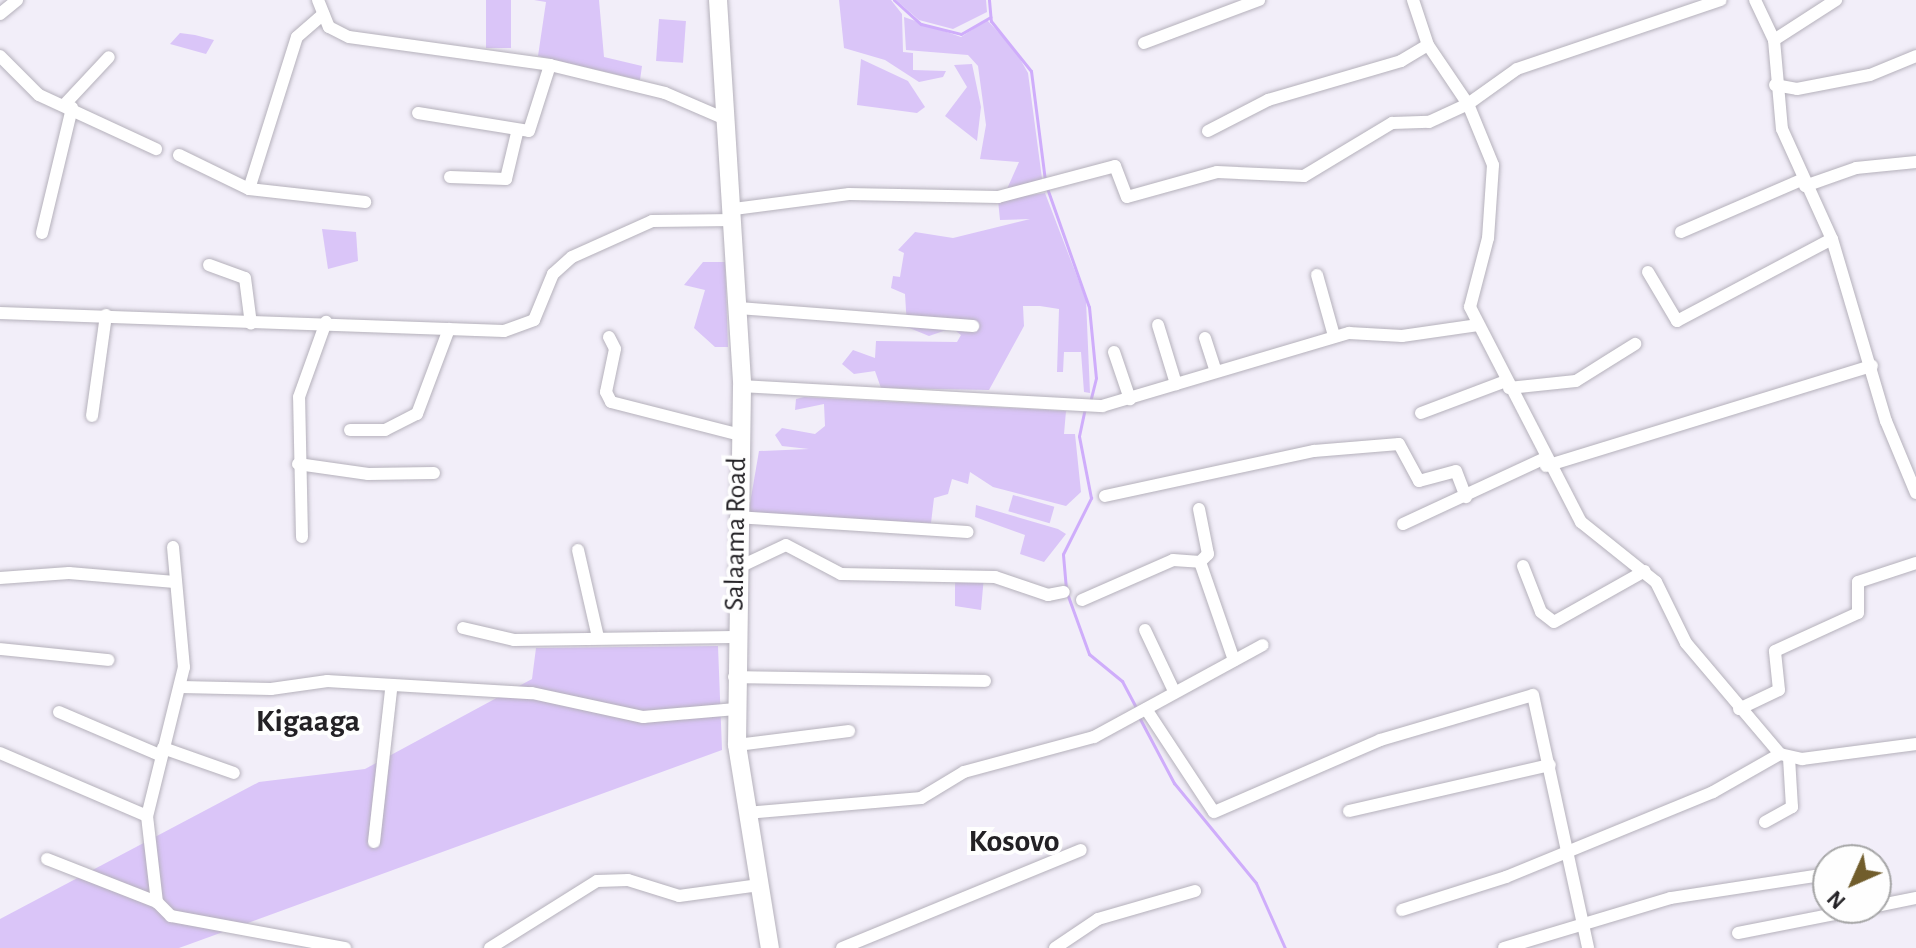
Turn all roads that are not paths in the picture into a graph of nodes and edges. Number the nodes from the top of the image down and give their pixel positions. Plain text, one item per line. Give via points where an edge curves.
1 (17, 0) edge
2 (318, 0) edge
3 (718, 0) edge
4 (1259, 0) edge
5 (1413, 0) edge
6 (1721, 0) edge
7 (1755, 0) edge
8 (1836, 0) edge
9 (0, 14) edge
10 (323, 14) junction
11 (1774, 40) junction
12 (1144, 43) dead end
13 (1428, 45) junction
14 (0, 56) edge
15 (1916, 56) edge
16 (109, 57) dead end
17 (550, 65) junction
18 (1775, 85) junction
19 (1468, 104) junction
20 (68, 106) junction
21 (418, 113) dead end
22 (725, 119) junction
23 (1208, 131) dead end
24 (517, 133) junction
25 (156, 149) dead end
26 (179, 155) dead end
27 (1916, 162) edge
28 (450, 177) dead end
29 (1803, 183) junction
30 (249, 189) junction
31 (365, 202) dead end
32 (734, 214) junction
33 (1681, 232) dead end
34 (42, 233) dead end
35 (1832, 239) junction
36 (209, 265) dead end
37 (1648, 272) dead end
38 (1317, 275) dead end
39 (738, 308) junction
40 (0, 313) edge
41 (106, 315) junction
42 (326, 322) junction
43 (251, 324) junction
44 (1158, 325) dead end
45 (1478, 325) junction
46 (973, 326) dead end
47 (449, 329) junction
48 (1334, 336) junction
49 (609, 337) dead end
50 (1205, 338) dead end
51 (1635, 344) dead end
52 (1114, 352) dead end
53 (1872, 366) junction
54 (1216, 371) junction
55 (1176, 384) junction
56 (1507, 384) junction
57 (742, 386) junction
58 (1130, 399) junction
59 (1421, 413) dead end
60 (92, 416) dead end
61 (350, 430) dead end
62 (737, 434) junction
63 (1545, 462) junction
64 (298, 464) junction
65 (434, 473) dead end
66 (1916, 493) edge
67 (1105, 496) dead end
68 (1466, 497) junction
69 (1199, 509) dead end
70 (736, 517) junction
71 (1403, 524) dead end
72 (968, 532) dead end
73 (302, 537) dead end
74 (173, 547) dead end
75 (578, 550) dead end
76 (1200, 562) junction
77 (1916, 563) edge
78 (1523, 566) dead end
79 (735, 569) junction
80 (1645, 571) junction
81 (0, 578) edge
82 (175, 582) junction
83 (1064, 592) dead end
84 (1082, 600) dead end
85 (463, 628) dead end
86 (1145, 630) dead end
87 (598, 637) junction
88 (734, 637) junction
89 (1263, 645) dead end
90 (0, 649) edge
91 (108, 660) dead end
92 (1234, 660) junction
93 (734, 677) junction
94 (985, 681) dead end
95 (181, 687) junction
96 (1173, 689) junction
97 (391, 690) junction
98 (736, 709) junction
99 (1739, 709) junction
100 (1144, 710) junction
101 (59, 712) dead end
102 (849, 731) dead end
103 (1916, 744) edge
104 (737, 745) junction
105 (162, 752) junction
106 (0, 753) edge
107 (1784, 756) junction
108 (1550, 765) junction
109 (234, 773) dead end
110 (1349, 811) dead end
111 (746, 813) junction
112 (147, 816) junction
113 (1765, 822) dead end
114 (374, 842) dead end
115 (1081, 850) dead end
116 (1565, 851) junction
117 (47, 859) dead end
118 (1812, 876) edge
119 (759, 885) junction
120 (1195, 891) dead end
121 (1916, 898) edge
122 (157, 902) junction
123 (1892, 903) edge
124 (1402, 910) dead end
125 (1812, 918) edge
126 (1583, 930) junction
127 (1738, 933) dead end
128 (345, 948) edge
129 (490, 948) edge
130 (770, 948) edge
131 (842, 948) edge
132 (1055, 948) edge
133 (1504, 948) edge
134 (1588, 948) edge

1 - 9 street
2 - 10 street
3 - 22 main road, Salaama Road
4 - 12 street
5 - 13 street
6 - 19 street via 1517,69
7 - 11 street
8 - 11 street
10 - 17 street via 349,37
10 - 30 street via 297,37
11 - 18 street
13 - 19 street
13 - 23 street via 1401,61 1257,105
14 - 20 street via 39,95
15 - 18 street via 1870,75 1797,89
16 - 20 street
17 - 22 street via 665,93
17 - 24 street via 535,124
18 - 29 street
19 - 32 street via 1429,122 1386,126 1304,176 1217,172 1127,197 1115,166 1055,187 985,197 849,194
19 - 45 street via 1496,182 1470,297
20 - 25 street
20 - 34 street
21 - 24 street
22 - 32 main road, Salaama Road
24 - 28 street via 506,179
26 - 30 street
27 - 29 street via 1856,168
29 - 33 street
29 - 35 street
30 - 31 street
32 - 39 main road, Salaama Road
32 - 47 street via 652,221 561,264 529,325
35 - 37 street via 1677,321
35 - 53 street
36 - 43 street via 245,278
38 - 48 street
39 - 46 street
39 - 57 main road, Salaama Road
40 - 41 street
41 - 43 street
41 - 60 street
42 - 43 street
42 - 47 street
42 - 64 street via 302,383
44 - 55 street
45 - 48 street
45 - 56 street
47 - 61 street via 417,414 385,430
48 - 54 street
49 - 62 street via 615,349 606,392 611,402
50 - 54 street
51 - 56 street via 1576,381
52 - 58 street
53 - 63 street
53 - 66 street
54 - 55 street
55 - 58 street
56 - 59 street
56 - 63 street
57 - 58 street via 1102,406
57 - 62 main road, Salaama Road
62 - 70 main road, Salaama Road
63 - 68 street
63 - 80 street via 1581,522
64 - 65 street
64 - 73 street
67 - 68 street via 1314,451 1399,444 1419,481 1456,471
68 - 71 street
69 - 76 street via 1208,554
70 - 72 street
70 - 79 main road, Salaama Road
74 - 82 street
75 - 87 street
76 - 84 street via 1173,560
76 - 92 street
77 - 99 street via 1858,582 1857,615 1775,651 1779,690
78 - 80 street via 1541,612 1554,622
79 - 83 street via 786,545 841,574 995,577 1048,595
79 - 88 main road, Salaama Road
80 - 99 street via 1686,643
81 - 82 street via 69,573
82 - 95 street
85 - 87 street via 514,640
86 - 96 street
87 - 88 street
88 - 93 main road, Salaama Road
89 - 92 street
90 - 91 street
92 - 96 street
93 - 94 street
93 - 98 main road, Salaama Road
95 - 97 street via 271,689 320,680
95 - 105 street
96 - 100 street
97 - 98 street via 532,693 643,717
97 - 114 street
98 - 104 main road, Salaama Road
99 - 107 street
100 - 108 street via 1214,812 1380,740 1530,695
100 - 111 street via 1044,755 964,772 921,798
101 - 105 street
102 - 104 street
103 - 107 street
104 - 111 main road, Salaama Road
105 - 109 street
105 - 112 street
106 - 112 street
107 - 113 street via 1792,807
107 - 116 street via 1713,792
108 - 110 street
108 - 116 street
111 - 119 main road, Salaama Road
112 - 122 street
115 - 131 street
116 - 124 street
116 - 126 street
117 - 122 street
118 - 126 street via 1671,898
119 - 129 street via 679,896 628,880 597,881
119 - 130 main road, Salaama Road
120 - 132 street via 1098,919
121 - 123 street
122 - 128 street via 171,916
125 - 127 street
126 - 133 street
126 - 134 street

